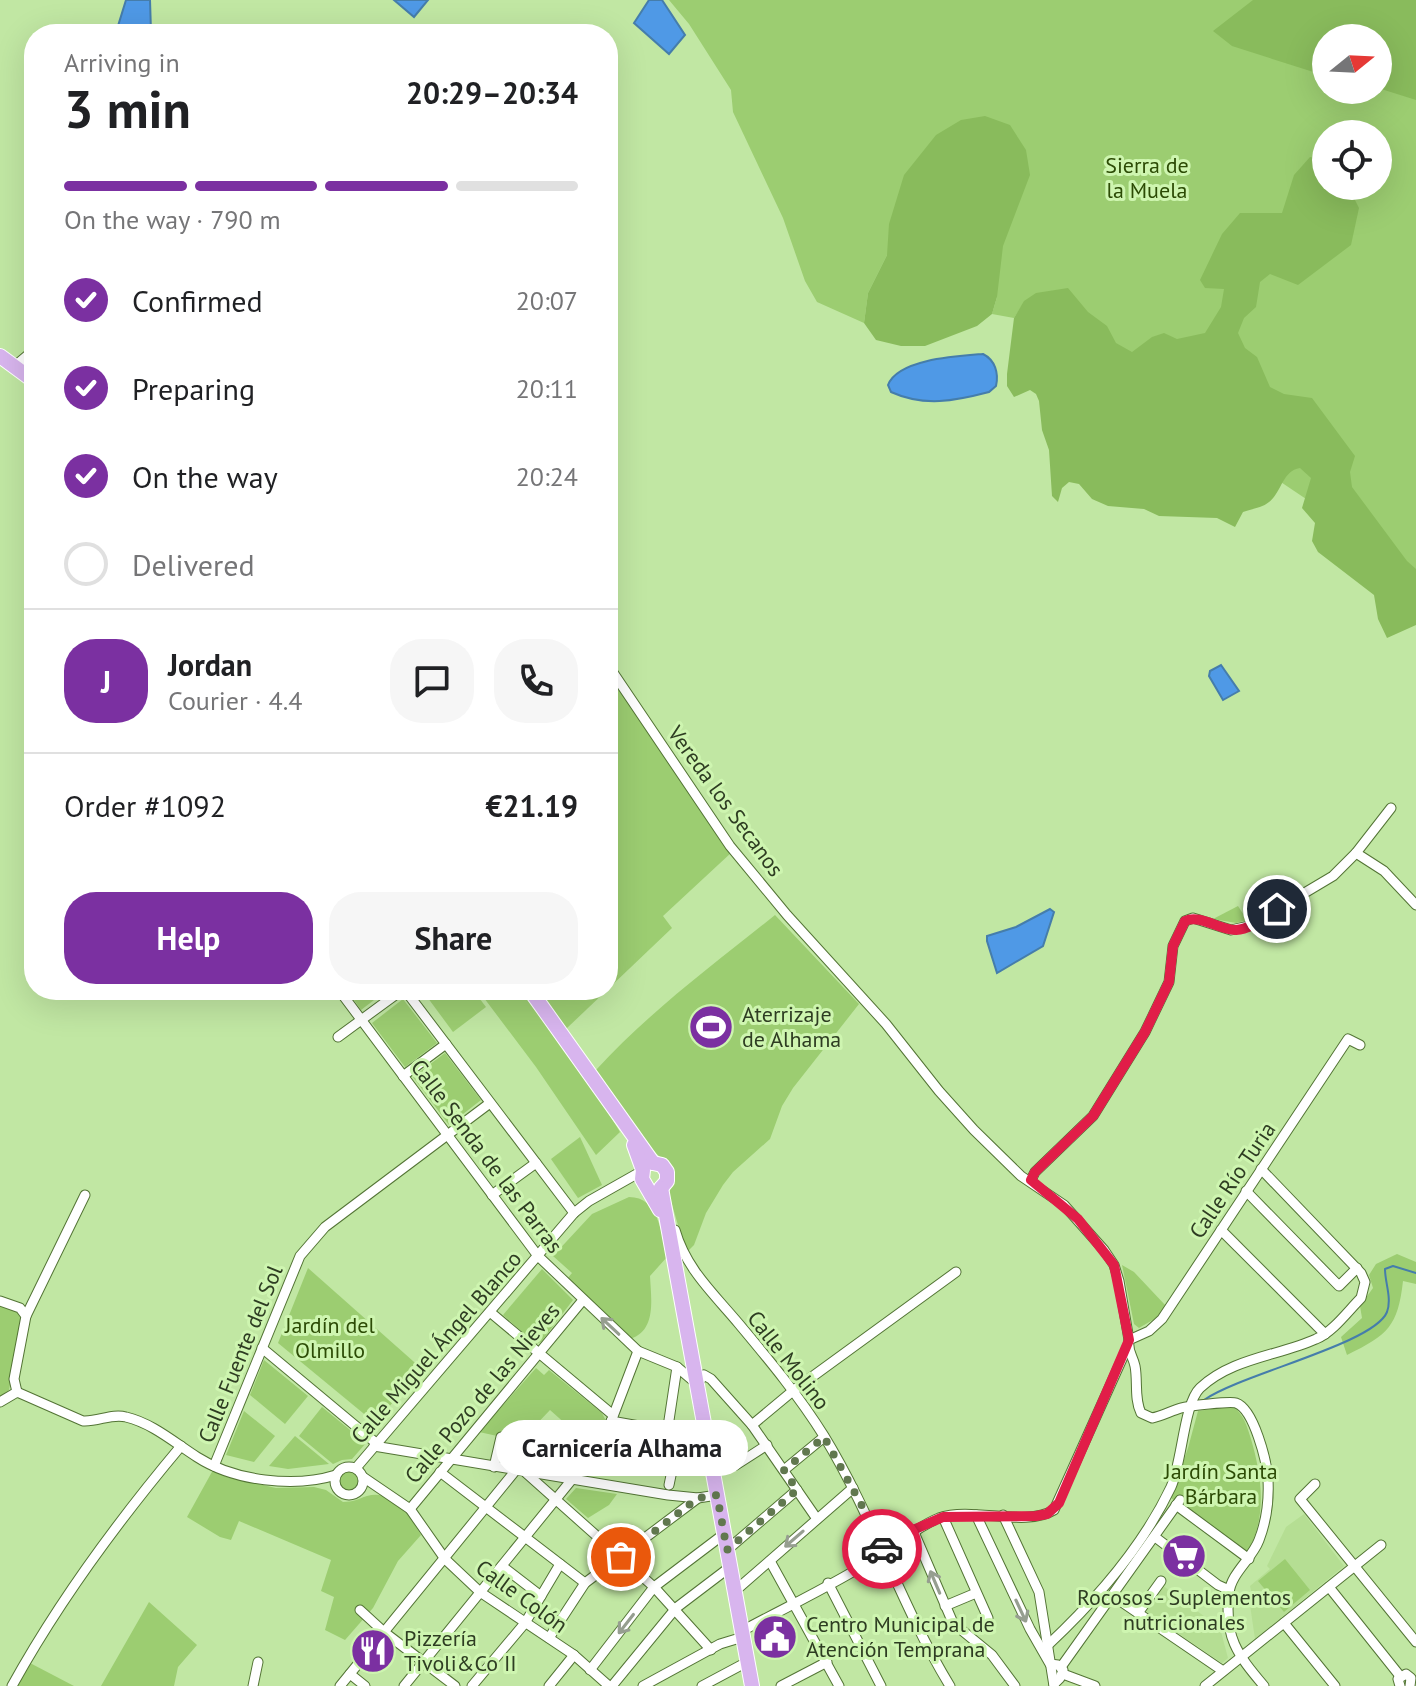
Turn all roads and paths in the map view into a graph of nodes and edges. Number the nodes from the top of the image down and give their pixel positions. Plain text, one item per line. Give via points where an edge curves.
1 (0, 356) edge
2 (24, 358) edge
3 (15, 366) junction
4 (24, 373) edge
5 (618, 680) edge
6 (1391, 808) dead end
7 (1356, 853) junction
8 (1416, 905) edge
9 (346, 1000) edge
10 (390, 1000) edge
11 (412, 1000) edge
12 (537, 1000) edge
13 (361, 1020) junction
14 (338, 1037) dead end
15 (446, 1044) junction
16 (1360, 1045) dead end
17 (403, 1076) junction
18 (490, 1103) junction
19 (448, 1136) junction
20 (536, 1163) junction
21 (1261, 1169) junction
22 (651, 1178) junction
23 (1031, 1180) junction
24 (1246, 1191) junction
25 (85, 1195) dead end
26 (492, 1195) junction
27 (574, 1213) junction
28 (1221, 1230) junction
29 (538, 1256) junction
30 (1357, 1268) junction
31 (956, 1272) dead end
32 (698, 1276) junction
33 (678, 1280) junction
34 (583, 1300) junction
35 (0, 1301) edge
36 (490, 1312) junction
37 (26, 1316) junction
38 (1325, 1334) junction
39 (1128, 1344) junction
40 (262, 1348) junction
41 (638, 1351) junction
42 (539, 1352) junction
43 (677, 1367) junction
44 (697, 1384) junction
45 (794, 1390) junction
46 (17, 1392) junction
47 (0, 1402) edge
48 (1191, 1407) junction
49 (612, 1418) junction
50 (752, 1425) junction
51 (534, 1427) dead end
52 (667, 1431) junction
53 (501, 1437) dead end
54 (824, 1437) junction
55 (707, 1438) junction
56 (375, 1445) junction
57 (767, 1445) junction
58 (181, 1446) junction
59 (651, 1458) dead end
60 (451, 1459) junction
61 (669, 1460) junction
62 (214, 1466) junction
63 (494, 1467) junction
64 (356, 1468) junction
65 (583, 1468) junction
66 (712, 1468) junction
67 (784, 1470) junction
68 (520, 1471) junction
69 (440, 1472) junction
70 (336, 1475) junction
71 (363, 1477) junction
72 (575, 1479) junction
73 (318, 1480) junction
74 (1315, 1484) dead end
75 (669, 1485) dead end
76 (336, 1488) junction
77 (853, 1488) junction
78 (797, 1490) junction
79 (359, 1491) junction
80 (388, 1494) junction
81 (717, 1495) junction
82 (698, 1498) junction
83 (556, 1500) junction
84 (487, 1507) junction
85 (410, 1509) junction
86 (976, 1515) junction
87 (1003, 1515) junction
88 (943, 1517) junction
89 (817, 1519) junction
90 (913, 1530) junction
91 (724, 1534) junction
92 (525, 1537) junction
93 (1155, 1537) junction
94 (1381, 1545) dead end
95 (727, 1550) junction
96 (884, 1554) junction
97 (621, 1557) junction
98 (445, 1559) junction
99 (1249, 1559) junction
100 (770, 1561) junction
101 (560, 1564) junction
102 (502, 1566) junction
103 (1355, 1566) junction
104 (730, 1567) junction
105 (1161, 1581) dead end
106 (585, 1583) junction
107 (828, 1583) junction
108 (654, 1587) junction
109 (1329, 1587) junction
110 (1229, 1590) junction
111 (735, 1591) junction
112 (480, 1592) junction
113 (976, 1593) junction
114 (541, 1596) junction
115 (1113, 1596) junction
116 (793, 1603) junction
117 (945, 1606) junction
118 (676, 1608) junction
119 (360, 1610) dead end
120 (1138, 1613) junction
121 (988, 1618) dead end
122 (525, 1623) junction
123 (1284, 1623) junction
124 (384, 1632) junction
125 (742, 1634) junction
126 (549, 1638) junction
127 (1416, 1642) edge
128 (1048, 1645) junction
129 (711, 1650) junction
130 (574, 1655) junction
131 (1240, 1658) junction
132 (258, 1662) dead end
133 (423, 1662) junction
134 (747, 1662) junction
135 (827, 1662) junction
136 (1050, 1664) junction
137 (590, 1670) junction
138 (1062, 1670) junction
139 (1223, 1671) junction
140 (350, 1674) junction
141 (1407, 1680) edge
142 (720, 1682) edge
143 (796, 1683) edge
144 (1054, 1685) edge
145 (12, 1686) edge
146 (253, 1686) edge
147 (340, 1686) edge
148 (365, 1686) edge
149 (404, 1686) edge
150 (455, 1686) edge
151 (472, 1686) edge
152 (549, 1686) edge
153 (611, 1686) edge
154 (643, 1686) edge
155 (702, 1686) edge
156 (752, 1686) edge
157 (781, 1686) edge
158 (839, 1686) edge
159 (881, 1686) edge
160 (950, 1686) edge
161 (1015, 1686) edge
162 (1095, 1686) edge
163 (1205, 1686) edge
164 (1264, 1686) edge
165 (1335, 1686) edge

1 - 3 main road
2 - 3 street
3 - 4 main road
5 - 23 street, Vereda los Secanos via 730,846 974,1130
6 - 7 street
7 - 8 street via 1384,871
7 - 23 street via 1325,882 1249,926 1231,930 1193,918 1185,921 1173,946 1169,982 1145,1032 1093,1116
9 - 13 street, Calle Senda de las Parras
10 - 13 street
11 - 15 street
12 - 22 main road via 609,1097
13 - 14 street
13 - 17 street, Calle Senda de las Parras
15 - 17 street
15 - 18 street
16 - 21 street, Calle Río Turia via 1348,1039
17 - 19 street, Calle Senda de las Parras
18 - 19 street, Calle Fuente del Sol
18 - 20 street
19 - 26 street, Calle Senda de las Parras
19 - 40 street, Calle Fuente del Sol via 310,1242 293,1269
20 - 26 street
20 - 27 street
21 - 24 street, Calle Río Turia
21 - 30 street
22 - 27 street, Calle Miguel Ángel Blanco via 614,1188
22 - 32 street, Calle Molino via 680,1249
22 - 33 main road
23 - 39 street, Vereda los Secanos via 1078,1219 1114,1265
24 - 28 street, Calle Río Turia
24 - 30 street via 1339,1286
25 - 37 street
26 - 29 street, Calle Senda de las Parras
27 - 29 street, Calle Miguel Ángel Blanco
28 - 38 street
28 - 39 street, Calle Río Turia via 1162,1319
29 - 34 street, Calle Senda de las Parras
29 - 36 street, Calle Miguel Ángel Blanco
30 - 38 street via 1365,1282 1361,1298
31 - 45 street
32 - 33 street via 686,1273
32 - 45 street, Calle Molino
33 - 44 main road
41 -> 34 street, Calle Senda de las Parras
34 - 42 street, Calle Pozo de las Nieves
35 - 37 street
36 - 42 street
36 - 56 street, Calle Miguel Ángel Blanco
37 - 46 street via 14,1379
38 - 48 street via 1227,1369 1198,1390
39 - 48 street, Vereda los Secanos via 1143,1416
39 - 87 street via 1054,1510 1036,1516
40 - 56 street
40 - 62 street, Calle Fuente del Sol
41 - 43 street, Calle Senda de las Parras
41 - 49 street
42 - 49 street
42 - 60 street, Calle Pozo de las Nieves
43 - 44 street, Calle Senda de las Parras
43 - 52 street
44 - 50 street, Calle Senda de las Parras via 706,1376
44 - 55 main road
45 - 50 street
45 - 54 street, Calle Molino
46 - 47 street
46 - 58 street via 83,1421 130,1417
48 - 99 street via 1236,1403 1254,1428 1268,1482 1264,1523
48 - 128 street via 1164,1501 1088,1606
49 - 52 street
49 - 65 street via 604,1440
50 - 57 street
51 - 65 street
52 - 55 street
52 - 61 street
53 - 63 street
54 - 67 street
54 - 77 street, Calle Molino
55 - 66 main road
56 - 60 street
56 - 64 street, Calle Miguel Ángel Blanco
57 - 66 street via 736,1465
57 - 67 street
58 - 62 street
58 - 145 street via 86,1566
59 - 61 street
60 - 63 street
60 - 69 street, Calle Pozo de las Nieves
61 - 66 street
61 - 75 street
62 - 73 street via 278,1483
63 - 68 street
64 - 70 street via 345,1466
64 - 71 street
65 - 72 street
66 - 81 main road
67 - 78 street
68 - 72 street
68 - 83 street
68 - 84 street
69 - 84 street
69 - 85 street, Calle Pozo de las Nieves
70 - 73 street
70 - 76 street
71 - 79 street
71 - 80 street, Calle Colón
72 - 82 street
72 - 83 street
73 - 76 street
74 - 103 street via 1300,1499
76 - 79 street via 346,1495
77 - 89 street
77 - 96 street, Calle Molino
78 - 89 street
78 - 95 street
79 - 80 street, Calle Colón
80 - 85 street, Calle Colón
81 - 82 street
81 - 91 main road
82 - 97 street
83 - 92 street
83 - 97 street
84 - 92 street
84 - 98 street
85 - 98 street, Calle Colón
86 - 87 street
86 - 88 street
86 -> 136 street
87 - 128 street via 1039,1592
88 - 90 street
88 - 113 street
89 -> 100 street
90 - 96 street
117 -> 90 street
91 - 95 main road
91 - 108 street
92 - 101 street
92 - 102 street
93 - 99 street via 1178,1503
93 - 110 street
93 - 115 street
94 - 103 street
95 - 104 main road
96 - 107 street
96 - 160 street, Calle Molino
97 - 106 street
97 - 108 street
98 - 112 street, Calle Colón
98 - 124 street
99 - 110 street
100 - 111 street
100 - 116 street
101 - 106 street
101 - 114 street
102 - 112 street
102 - 114 street
103 - 109 street
103 - 127 street
104 - 111 main road
104 - 118 street
105 - 120 street
106 - 126 street
107 - 116 street
107 - 159 street
108 - 118 street
108 -> 137 street
109 - 123 street
109 - 141 street
110 - 131 street via 1229,1631
111 - 125 main road
112 - 122 street, Calle Colón
112 - 133 street
113 - 117 street
113 - 121 street
114 - 122 street
115 - 120 street
115 - 138 street
116 - 125 street
116 - 135 street
117 - 161 street via 953,1623 992,1655
118 - 129 street
118 - 153 street
119 - 124 street
120 - 139 street
122 - 126 street, Calle Colón
122 - 151 street
123 - 131 street
123 - 165 street
124 - 133 street
124 - 140 street
125 - 129 street
125 - 134 main road
126 - 130 street, Calle Colón
128 - 136 street
129 - 154 street
130 - 137 street, Calle Colón
130 - 152 street
131 - 139 street
131 - 164 street
132 - 146 street
133 - 149 street
133 - 150 street
134 - 142 street
134 - 156 main road
135 - 143 street
135 - 158 street
136 - 138 street
136 - 144 street
137 - 153 street, Calle Colón
138 - 144 street
138 - 162 street
139 - 163 street
140 - 147 street
140 - 148 street
142 - 155 street
143 - 157 street

